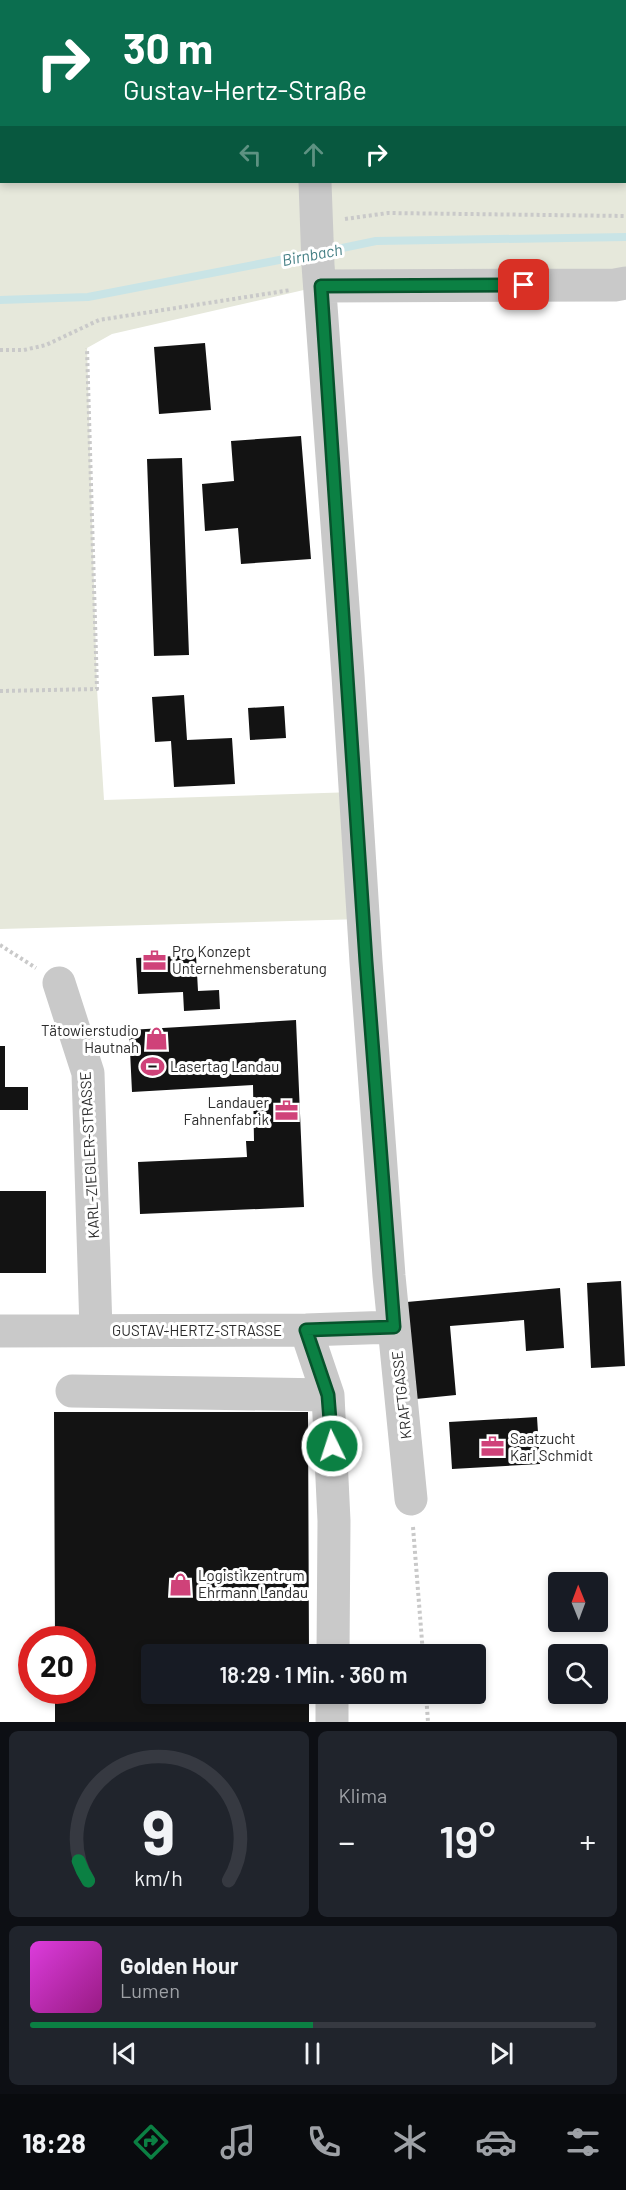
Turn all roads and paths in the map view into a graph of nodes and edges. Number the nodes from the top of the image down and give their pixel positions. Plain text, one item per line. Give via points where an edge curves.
1 (315, 183) edge
2 (626, 216) edge
3 (318, 255) junction
4 (626, 283) edge
5 (87, 348) dead end
6 (0, 350) edge
7 (0, 691) edge
8 (0, 945) edge
9 (59, 983) joint
10 (394, 1327) junction
11 (96, 1330) junction
12 (306, 1330) junction
13 (0, 1331) edge
14 (72, 1391) dead end
15 (328, 1395) junction
16 (411, 1499) joint
17 (333, 1644) edge
18 (422, 1644) edge
19 (332, 1704) edge
20 (427, 1704) edge
21 (332, 1722) edge
22 (428, 1722) edge

1 - 3 street, KRAFTGASSE
2 - 3 path via 388,213
3 - 4 street
3 - 6 path via 99,320 46,345
3 - 10 street, KRAFTGASSE
5 - 7 path via 97,688
8 - 9 path
9 - 11 street, KARL-ZIEGLER-STRASSE via 88,1073
10 - 12 street, GUSTAV-HERTZ-STRASSE
10 - 16 street, KRAFTGASSE
11 - 12 street, GUSTAV-HERTZ-STRASSE
11 - 13 street, GUSTAV-HERTZ-STRASSE
12 - 15 street
14 - 15 street
15 - 17 street via 334,1521
16 - 18 path
19 - 21 street
20 - 22 path

